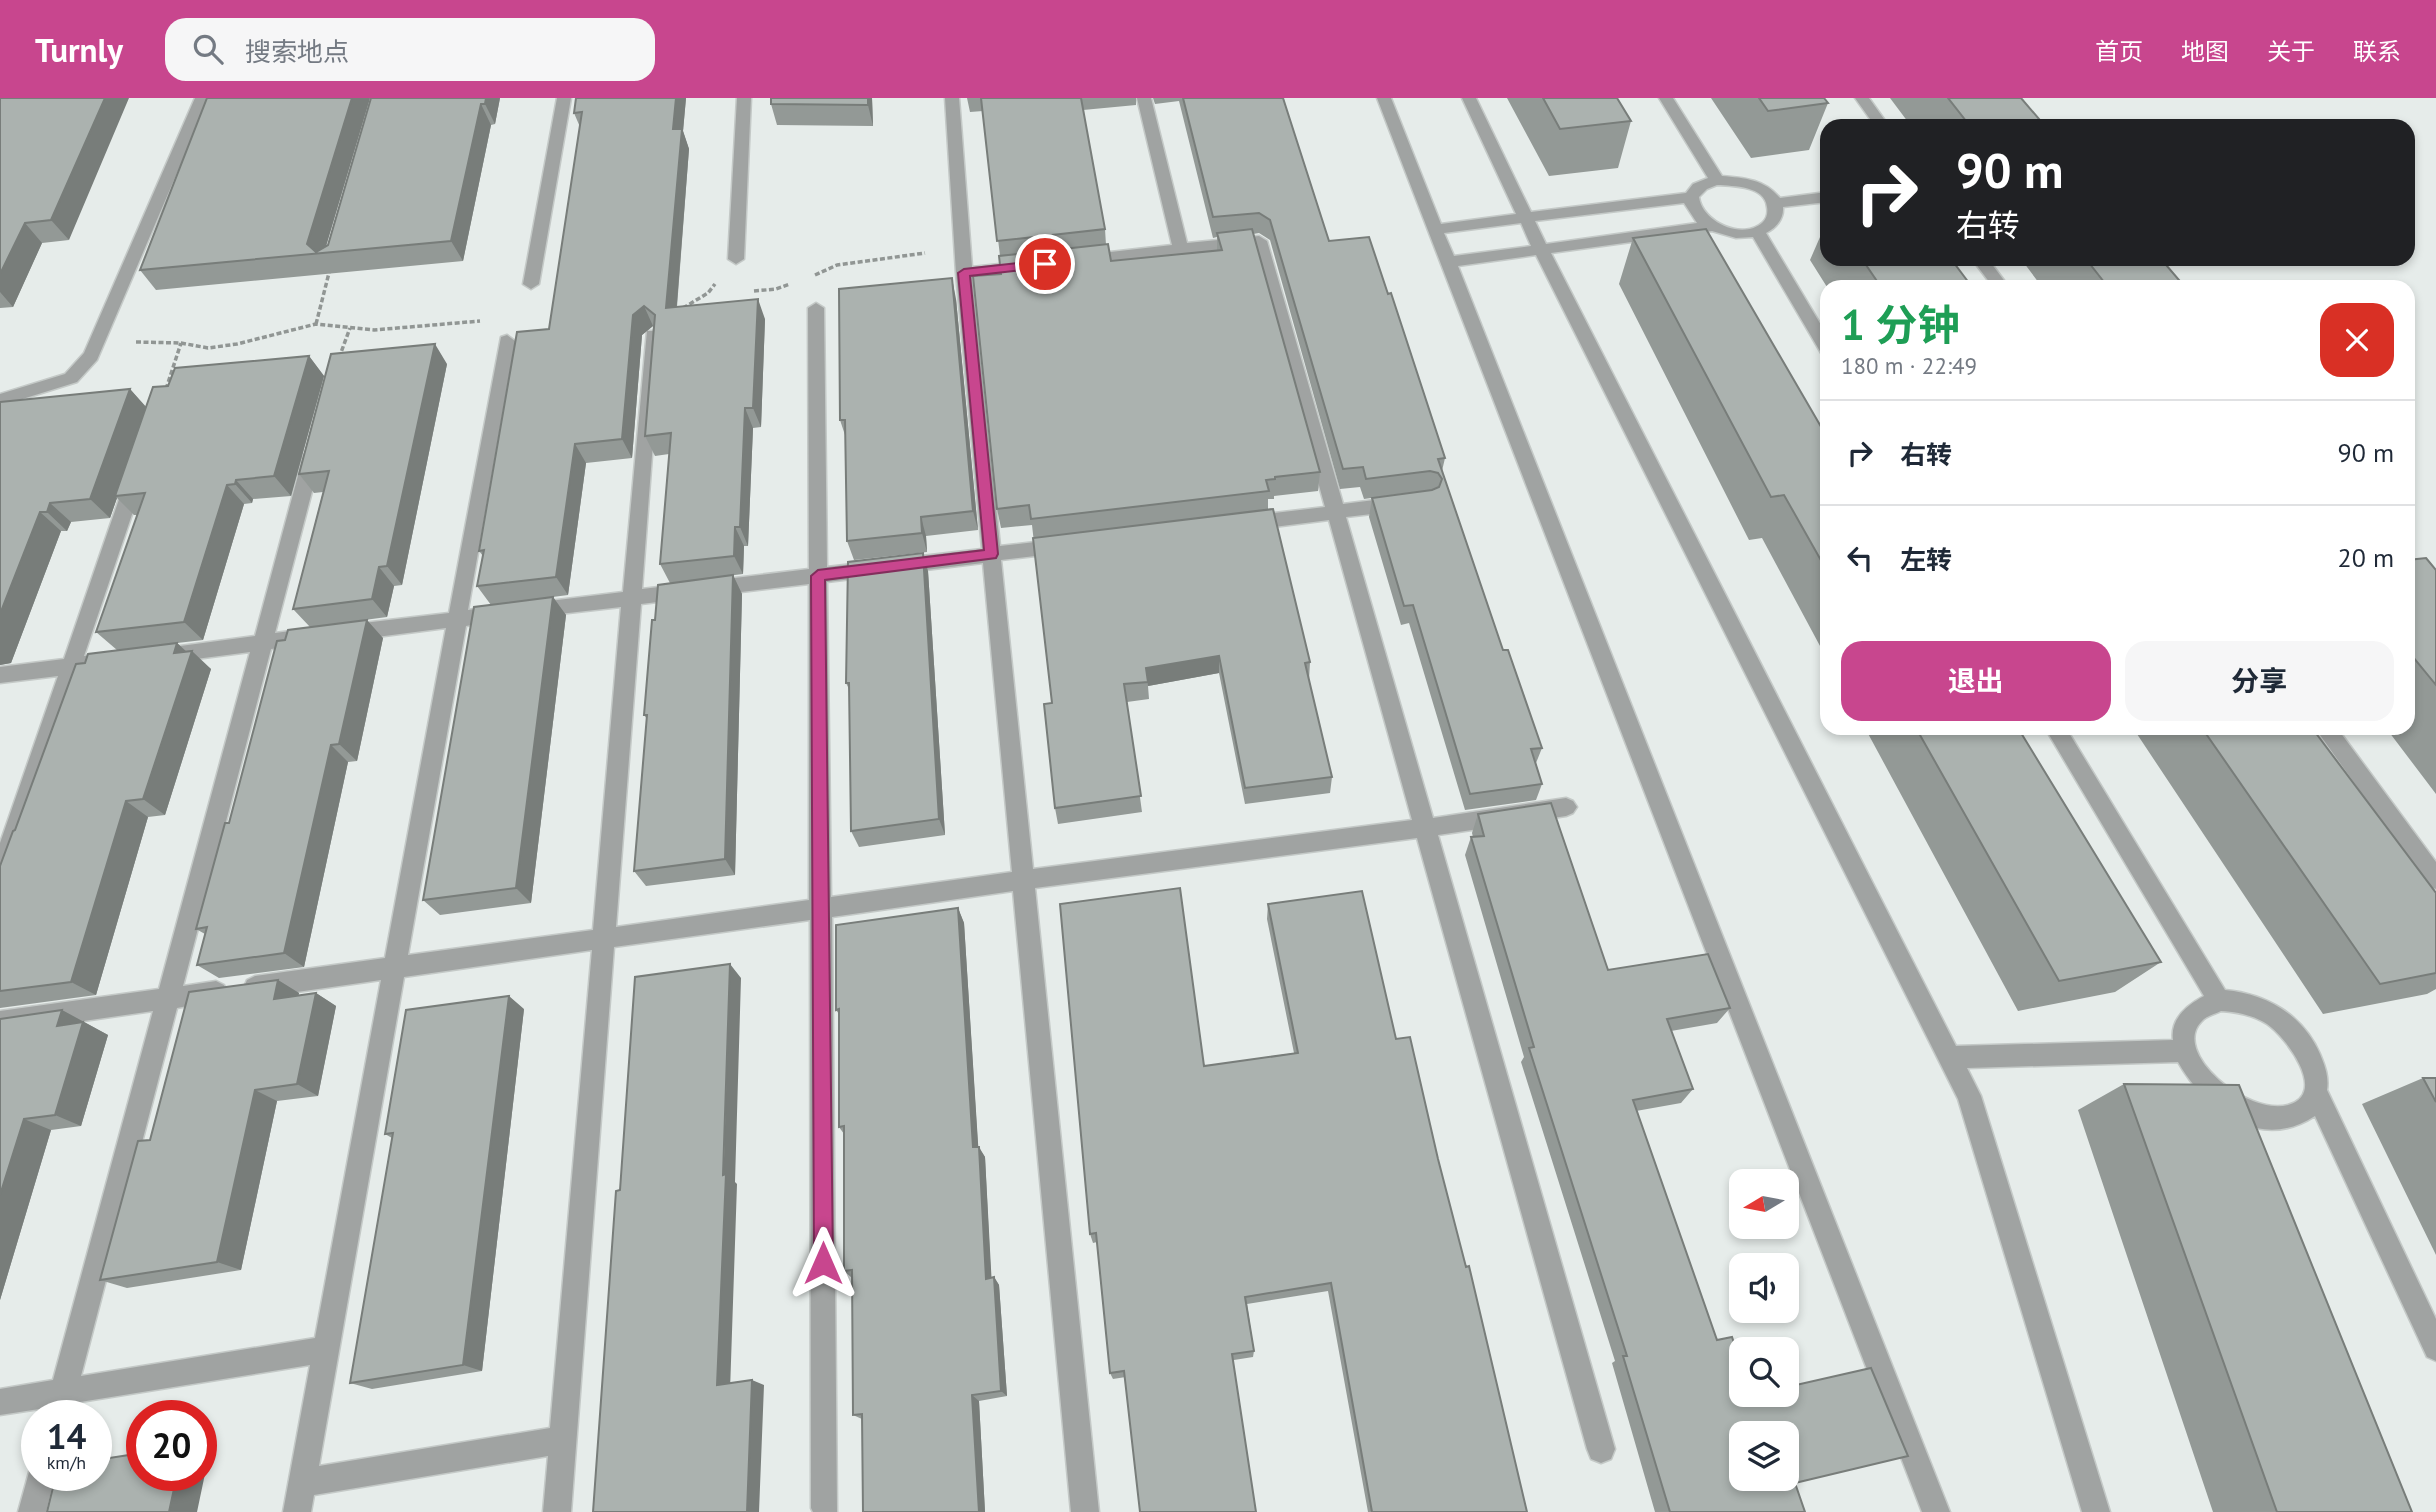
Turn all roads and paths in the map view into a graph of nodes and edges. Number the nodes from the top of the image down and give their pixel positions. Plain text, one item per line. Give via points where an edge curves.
1 (202, 98) edge
2 (564, 98) edge
3 (744, 98) edge
4 (952, 98) edge
5 (1144, 98) edge
6 (1384, 98) edge
7 (1469, 98) edge
8 (1666, 98) edge
9 (1862, 98) edge
10 (1877, 119) edge
11 (1717, 180) junction
12 (1691, 197) junction
13 (1820, 198) edge
14 (1776, 203) junction
15 (1525, 218) junction
16 (1713, 226) junction
17 (1437, 229) junction
18 (1756, 231) junction
19 (1181, 249) junction
20 (962, 250) junction
21 (1541, 250) junction
22 (736, 259) joint
23 (1072, 261) edge
24 (1450, 262) junction
25 (1045, 264) edge
26 (331, 265) edge
27 (964, 273) junction
28 (816, 275) dead end
29 (802, 280) dead end
30 (531, 284) dead end
31 (719, 292) dead end
32 (743, 292) dead end
33 (708, 293) junction
34 (816, 308) dead end
35 (678, 309) edge
36 (485, 320) dead end
37 (316, 324) junction
38 (350, 328) junction
39 (653, 335) edge
40 (1820, 337) edge
41 (507, 341) dead end
42 (97, 342) junction
43 (181, 343) junction
44 (338, 362) edge
45 (165, 390) edge
46 (0, 400) edge
47 (316, 442) edge
48 (138, 469) edge
49 (1414, 501) edge
50 (1335, 512) junction
51 (1225, 526) edge
52 (1073, 544) edge
53 (991, 554) junction
54 (818, 576) junction
55 (631, 598) junction
56 (457, 619) junction
57 (263, 643) junction
58 (71, 666) junction
59 (0, 675) edge
60 (2059, 735) edge
61 (2330, 735) edge
62 (1566, 807) dead end
63 (1425, 828) junction
64 (0, 874) edge
65 (2436, 879) edge
66 (1023, 880) junction
67 (821, 908) junction
68 (604, 939) junction
69 (395, 967) junction
70 (168, 999) junction
71 (2219, 1000) junction
72 (0, 1022) edge
73 (2185, 1051) junction
74 (1949, 1057) junction
75 (2316, 1092) junction
76 (2229, 1105) junction
77 (2246, 1143) edge
78 (2436, 1348) edge
79 (326, 1349) junction
80 (61, 1400) edge
81 (79, 1400) edge
82 (0, 1402) edge
83 (21, 1403) edge
84 (562, 1440) junction
85 (1601, 1449) dead end
86 (302, 1483) junction
87 (37, 1491) edge
88 (825, 1508) dead end
89 (32, 1512) edge
90 (297, 1512) edge
91 (556, 1512) edge
92 (1085, 1512) edge
93 (1936, 1512) edge
94 (2096, 1512) edge

1 - 42 street
2 - 30 street
3 - 22 street
4 - 20 street
5 - 19 street
6 - 17 street
7 - 15 street
8 - 11 street
9 - 10 street
11 - 12 street via 1704,183
11 - 14 street via 1758,187
12 - 15 street
12 - 16 street via 1695,213
13 - 14 street
14 - 18 street via 1775,220
15 - 17 street
15 - 21 street
16 - 18 street
16 - 21 street
17 - 24 street
18 - 40 street
19 - 23 street
19 - 50 street via 1259,241
20 - 27 street
20 - 28 path via 870,259 837,265
21 - 24 street
21 - 74 street
22 - 33 path
24 - 93 street
25 - 27 street
26 - 37 path
27 - 53 street
29 - 32 path via 776,289
31 - 33 path
33 - 35 path
34 - 54 street
36 - 38 path
37 - 38 path
37 - 43 path via 237,344 208,348
38 - 44 path
39 - 55 street
41 - 56 street
42 - 43 path
42 - 46 street via 71,378
43 - 45 path
47 - 57 street
48 - 58 street
49 - 50 street
50 - 51 street
50 - 63 street
52 - 53 street
53 - 54 street
53 - 66 street
54 - 55 street
54 - 67 street
55 - 56 street
55 - 68 street
56 - 57 street
56 - 69 street
57 - 58 street
57 - 70 street
58 - 59 street
58 - 64 street
60 - 71 street
61 - 65 street
62 - 63 street
63 - 66 street
63 - 85 street
66 - 67 street
66 - 92 street
67 - 68 street
67 - 88 street
68 - 69 street
68 - 84 street
69 - 70 street
69 - 79 street
70 - 72 street
70 - 80 street
71 - 73 street via 2201,1005 2189,1016 2183,1031
71 - 75 street via 2260,1008 2281,1020 2310,1055 2317,1074
73 - 74 street
73 - 76 street via 2194,1071
74 - 94 street via 1969,1096
75 - 76 street via 2308,1107 2294,1116 2264,1117
75 - 78 street
76 - 77 street
79 - 81 street
79 - 86 street
82 - 83 street
84 - 86 street
84 - 91 street
86 - 90 street
87 - 89 street

